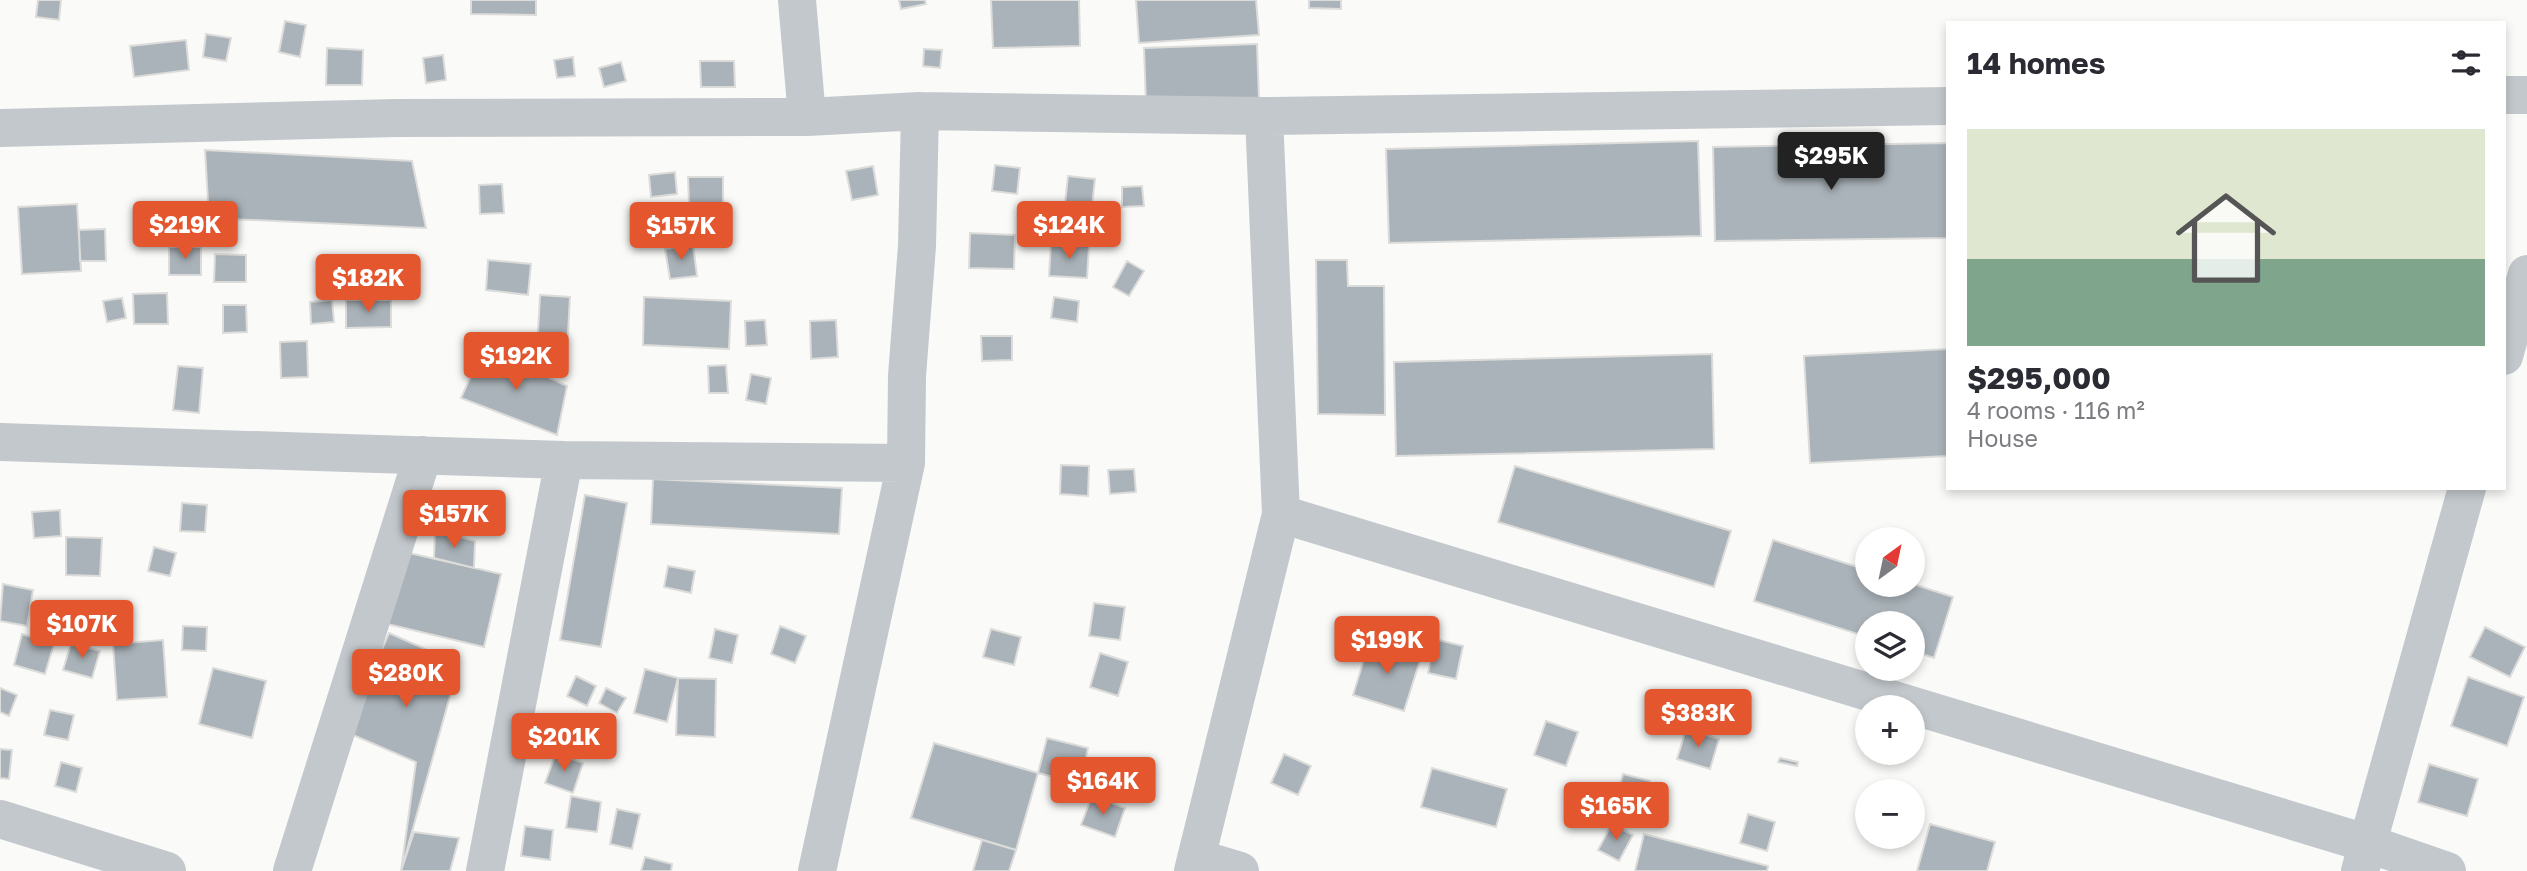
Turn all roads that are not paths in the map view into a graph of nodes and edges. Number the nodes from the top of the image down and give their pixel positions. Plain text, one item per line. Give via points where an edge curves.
1 (797, 0) edge
2 (2506, 95) edge
3 (2527, 95) edge
4 (1946, 106) edge
5 (919, 111) junction
6 (1264, 116) junction
7 (807, 117) junction
8 (0, 128) edge
9 (2527, 274) edge
10 (2506, 349) edge
11 (0, 442) edge
12 (423, 455) junction
13 (564, 460) junction
14 (906, 463) junction
15 (2467, 490) edge
16 (1281, 514) junction
17 (0, 819) edge
18 (77, 858) edge
19 (2364, 858) edge
20 (1195, 864) edge
21 (167, 871) edge
22 (292, 871) edge
23 (485, 871) edge
24 (817, 871) edge
25 (1240, 871) edge
26 (2447, 871) edge

1 - 7 street
2 - 3 street
4 - 6 street
5 - 6 street
5 - 7 street
5 - 14 street via 918,246 907,376
6 - 16 street
7 - 8 street via 396,118
9 - 10 street
11 - 12 street
12 - 13 street
12 - 22 street
13 - 14 street
13 - 23 street
14 - 24 street
15 - 19 street
16 - 19 street
16 - 20 street
17 - 18 street
18 - 21 street
19 - 26 street
20 - 25 street

